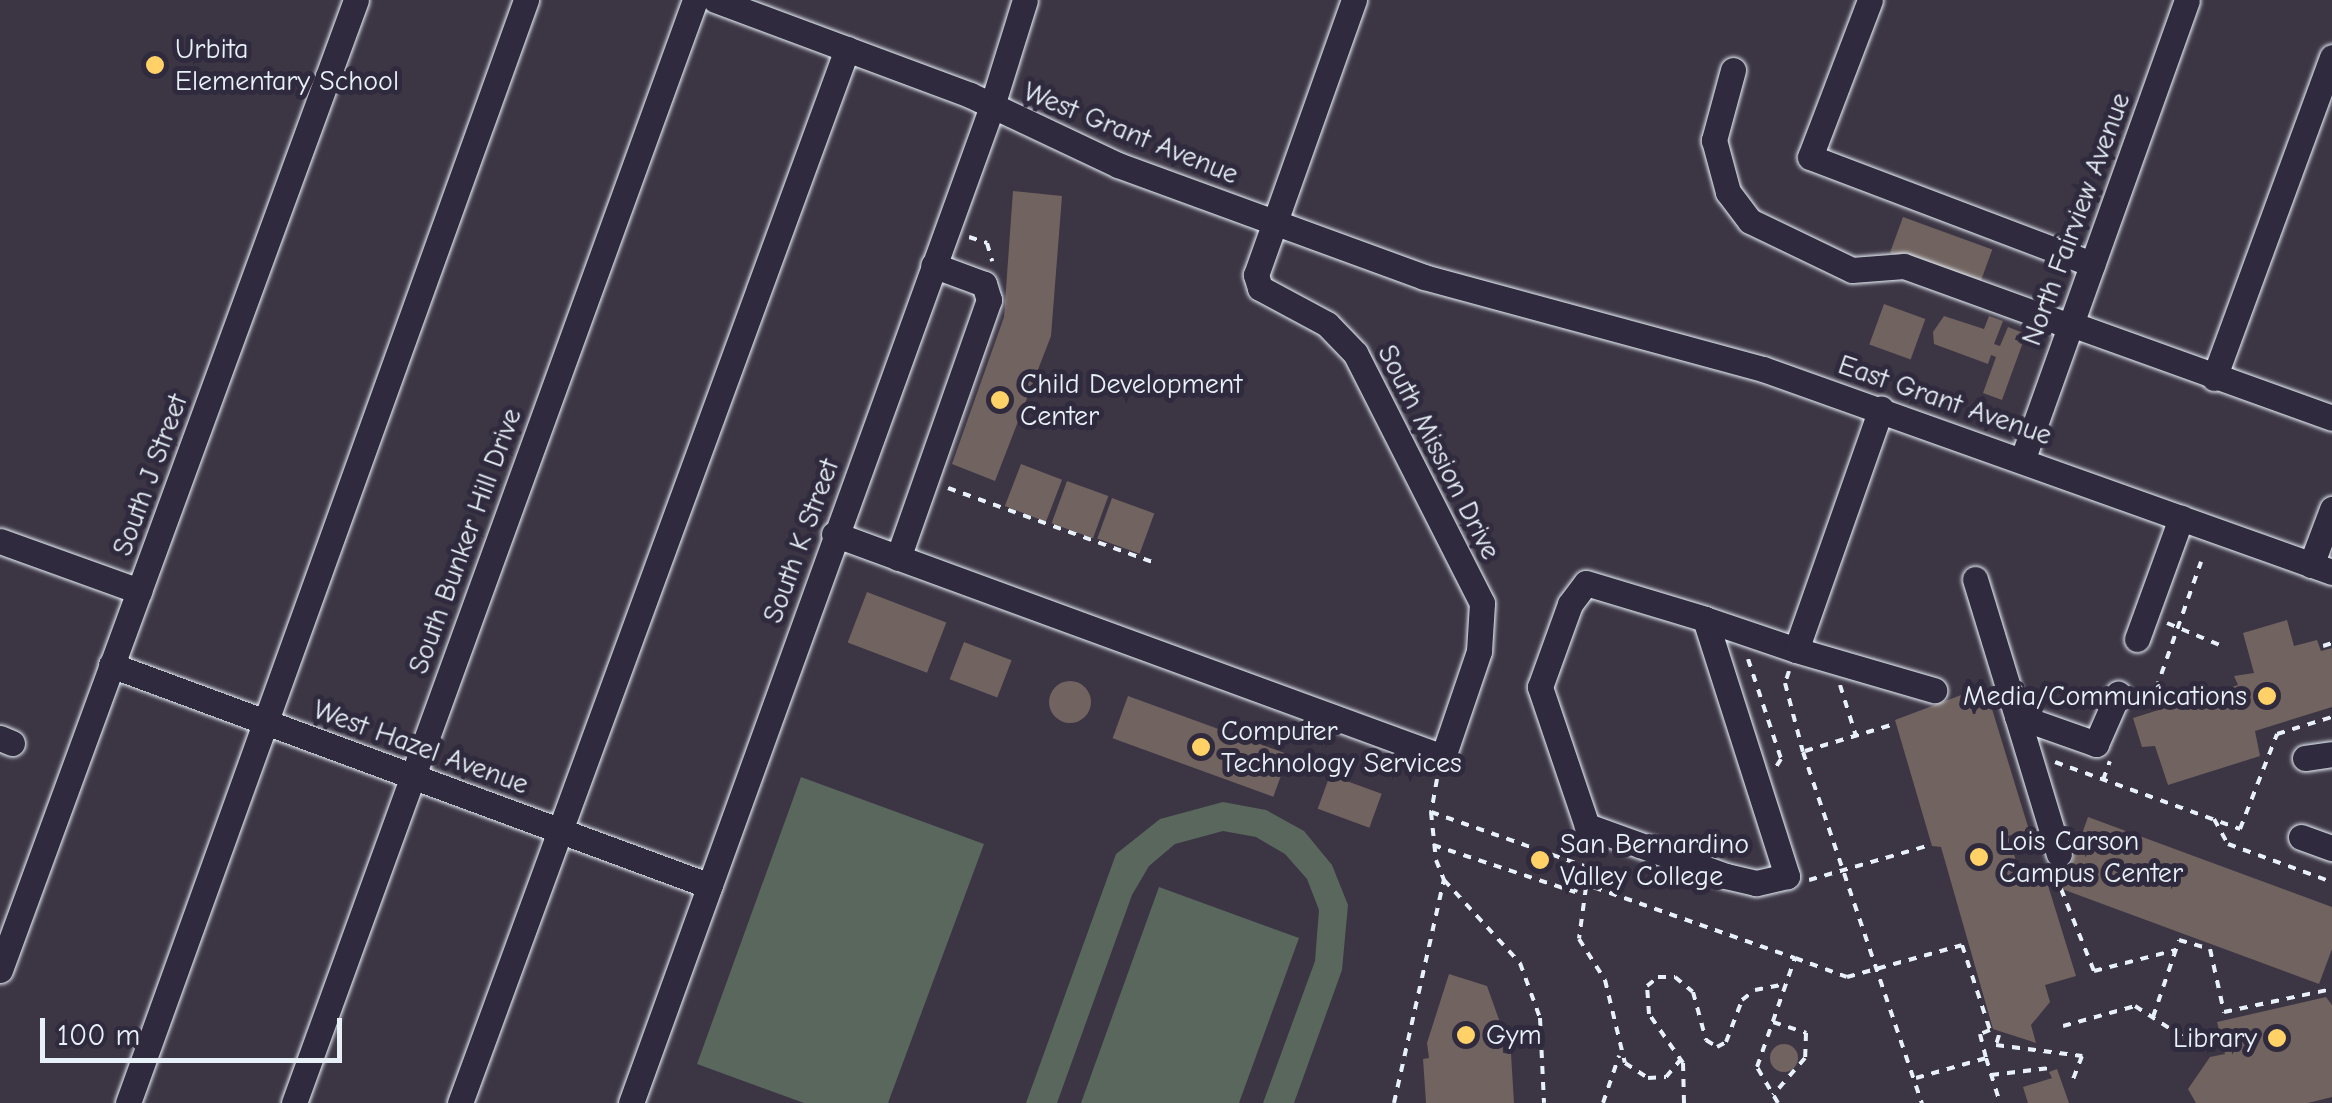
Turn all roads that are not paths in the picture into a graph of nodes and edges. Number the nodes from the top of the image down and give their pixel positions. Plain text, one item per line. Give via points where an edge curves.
1 (356, 0) edge
2 (526, 0) edge
3 (694, 0) edge
4 (715, 0) edge
5 (1025, 0) edge
6 (1354, 0) edge
7 (1870, 0) edge
8 (2187, 0) edge
9 (847, 49) junction
10 (2332, 57) edge
11 (1733, 70) dead end
12 (992, 109) junction
13 (1275, 222) junction
14 (2092, 264) junction
15 (933, 265) junction
16 (1530, 310) joint
17 (2070, 325) junction
18 (2214, 378) junction
19 (1881, 408) junction
20 (2332, 418) edge
21 (2023, 458) junction
22 (2332, 509) edge
23 (2181, 518) junction
24 (834, 534) junction
25 (0, 541) edge
26 (898, 558) junction
27 (2322, 568) edge
28 (1976, 579) dead end
29 (139, 591) junction
30 (1704, 619) junction
31 (2137, 640) dead end
32 (1793, 663) junction
33 (111, 666) junction
34 (1934, 690) dead end
35 (2124, 701) road end
36 (2017, 716) junction
37 (265, 722) junction
38 (2332, 754) edge
39 (2305, 758) dead end
40 (412, 774) junction
41 (558, 830) junction
42 (2302, 837) dead end
43 (2332, 848) edge
44 (2059, 854) road end
45 (710, 886) junction
46 (0, 970) edge
47 (128, 1103) edge
48 (294, 1103) edge
49 (460, 1103) edge
50 (631, 1103) edge

1 - 29 street, South J Street
2 - 37 street
3 - 40 street, South Bunker Hill Drive
4 - 9 street, West Grant Avenue
5 - 12 street, South K Street
6 - 13 street
7 - 14 street via 1810,157
8 - 14 street, North Fairview Avenue
9 - 12 street, West Grant Avenue via 970,94
9 - 41 street
10 - 18 street
11 - 17 street via 1714,140 1728,192 1750,221 1852,270 1904,266
12 - 13 street, West Grant Avenue via 1118,165
12 - 15 street, South K Street
13 - 16 street, West Grant Avenue
13 - 26 street, South Mission Drive via 1257,265 1260,288 1327,324 1355,353 1482,603 1479,651 1443,757
14 - 17 street, North Fairview Avenue
15 - 24 street, South K Street
15 - 26 street via 984,284 990,300
16 - 19 street, East Grant Avenue via 1726,358
17 - 18 street
17 - 21 street, North Fairview Avenue
18 - 20 street
19 - 21 street, East Grant Avenue
19 - 32 street
21 - 23 street, East Grant Avenue
22 - 27 street
23 - 27 street, East Grant Avenue
23 - 31 street
24 - 26 street
24 - 45 street, South K Street
25 - 29 street
28 - 36 street
29 - 33 street, South J Street
30 - 30 street via 1586,583 1570,604 1540,687 1586,826 1726,876 1756,883 1787,876
30 - 32 street
32 - 34 street
33 - 37 street, West Hazel Avenue
33 - 46 street, South J Street
35 - 36 street via 2096,744
36 - 44 street
37 - 40 street, West Hazel Avenue
37 - 47 street
38 - 39 street
40 - 41 street, West Hazel Avenue
40 - 48 street, South Bunker Hill Drive
41 - 45 street, West Hazel Avenue
41 - 49 street
42 - 43 street
45 - 50 street, South K Street

